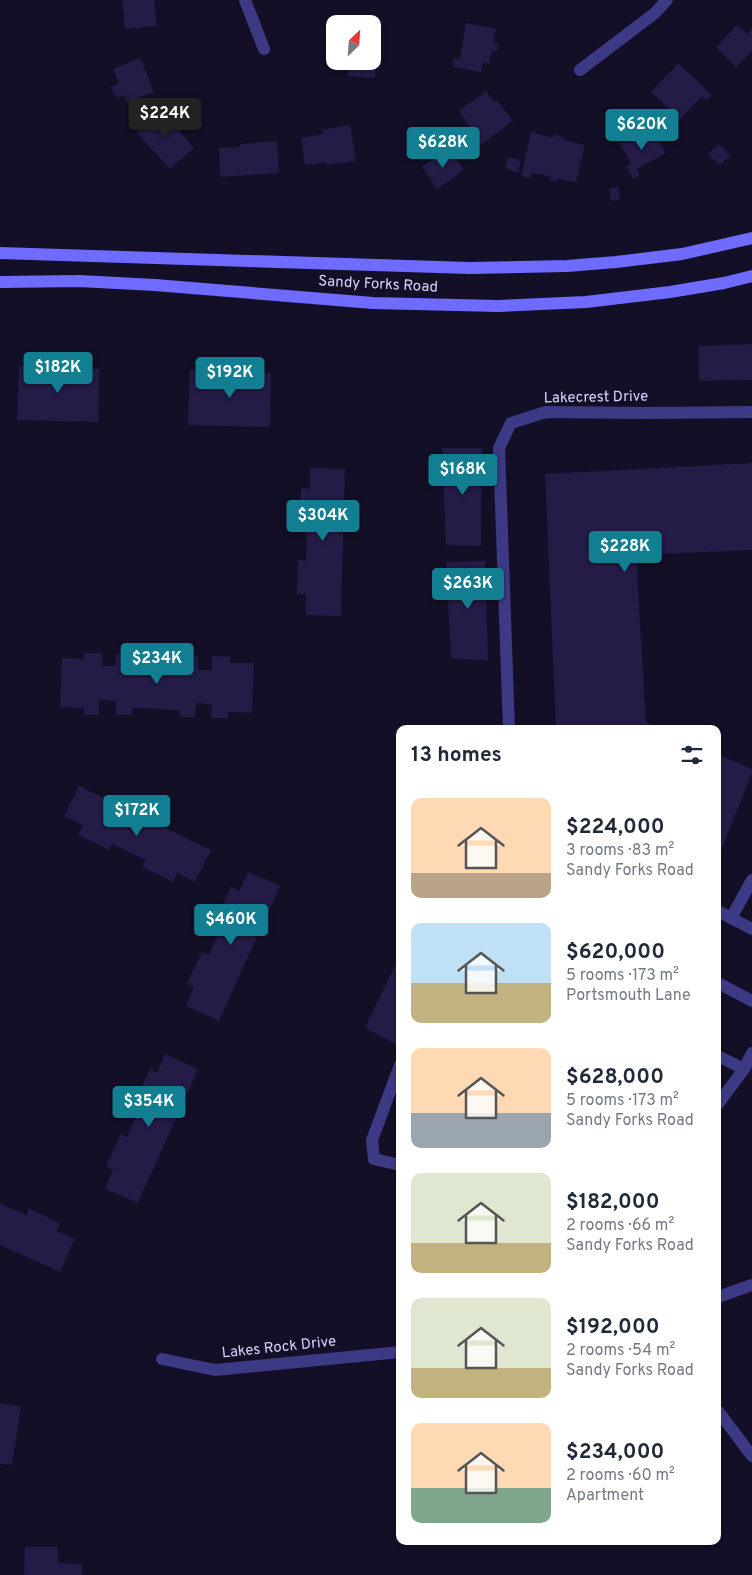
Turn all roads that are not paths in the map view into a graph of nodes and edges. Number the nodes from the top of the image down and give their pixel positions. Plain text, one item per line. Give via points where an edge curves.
1 (244, 0) edge
2 (667, 0) edge
3 (264, 49) dead end
4 (580, 70) dead end
5 (752, 238) edge
6 (0, 253) edge
7 (752, 276) edge
8 (0, 282) edge
9 (752, 412) edge
10 (509, 725) edge
11 (752, 880) edge
12 (721, 913) edge
13 (731, 918) junction
14 (752, 929) edge
15 (721, 986) edge
16 (752, 1001) edge
17 (752, 1053) edge
18 (721, 1058) edge
19 (744, 1069) junction
20 (396, 1076) edge
21 (721, 1100) edge
22 (396, 1164) edge
23 (752, 1285) edge
24 (721, 1296) edge
25 (396, 1352) edge
26 (162, 1359) dead end
27 (721, 1416) edge
28 (752, 1456) edge

1 - 3 street
2 - 4 street
5 - 6 street, Sandy Forks Road via 682,254 616,262 488,268
7 - 8 street, Sandy Forks Road via 706,286 586,302 498,306 374,303 79,281
9 - 10 street, Lakecrest Drive via 546,412 511,423 499,448
11 - 13 street
12 - 13 street
13 - 14 street
15 - 16 street
17 - 19 street
18 - 19 street
19 - 21 street
20 - 22 street via 372,1140 374,1159
23 - 24 street
25 - 26 street, Lakes Rock Drive via 215,1370
27 - 28 street

